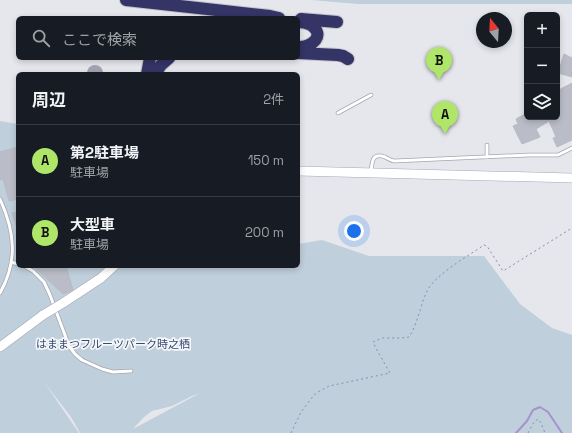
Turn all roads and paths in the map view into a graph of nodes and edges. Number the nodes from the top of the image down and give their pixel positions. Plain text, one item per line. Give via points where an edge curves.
1 (126, 0) edge
2 (265, 16) edge
3 (300, 18) edge
4 (338, 22) dead end
5 (300, 23) edge
6 (300, 47) edge
7 (300, 53) edge
8 (348, 59) dead end
9 (150, 60) edge
10 (166, 60) edge
11 (147, 72) edge
12 (156, 72) edge
13 (372, 95) dead end
14 (338, 113) dead end
15 (487, 145) dead end
16 (572, 148) edge
17 (487, 157) junction
18 (300, 167) edge
19 (300, 171) edge
20 (313, 172) junction
21 (371, 174) junction
22 (572, 178) edge
23 (0, 199) edge
24 (572, 228) edge
25 (11, 262) junction
26 (16, 263) edge
27 (28, 268) edge
28 (112, 268) edge
29 (0, 294) edge
30 (0, 347) edge
31 (131, 371) dead end
32 (291, 433) edge
33 (528, 433) edge
34 (545, 433) edge

1 - 2 highway
3 - 4 highway
5 - 6 highway via 311,26 317,34 313,44
7 - 8 highway via 338,55
9 - 11 highway
10 - 12 highway
13 - 14 lane
15 - 17 lane
16 - 17 lane via 558,155
17 - 21 lane via 394,161 386,157 377,157 372,161
18 - 20 lane
19 - 20 street
20 - 21 street
21 - 22 street
23 - 25 lane via 7,215 12,240
24 - 32 path via 503,271 484,245 456,264 428,290 409,337 382,338 373,342 390,373 329,386 318,392 301,412
25 - 26 lane
25 - 29 lane
27 - 31 lane via 44,282 69,346 75,354 82,360 113,372
28 - 30 street, bridge
33 - 34 path via 538,419

